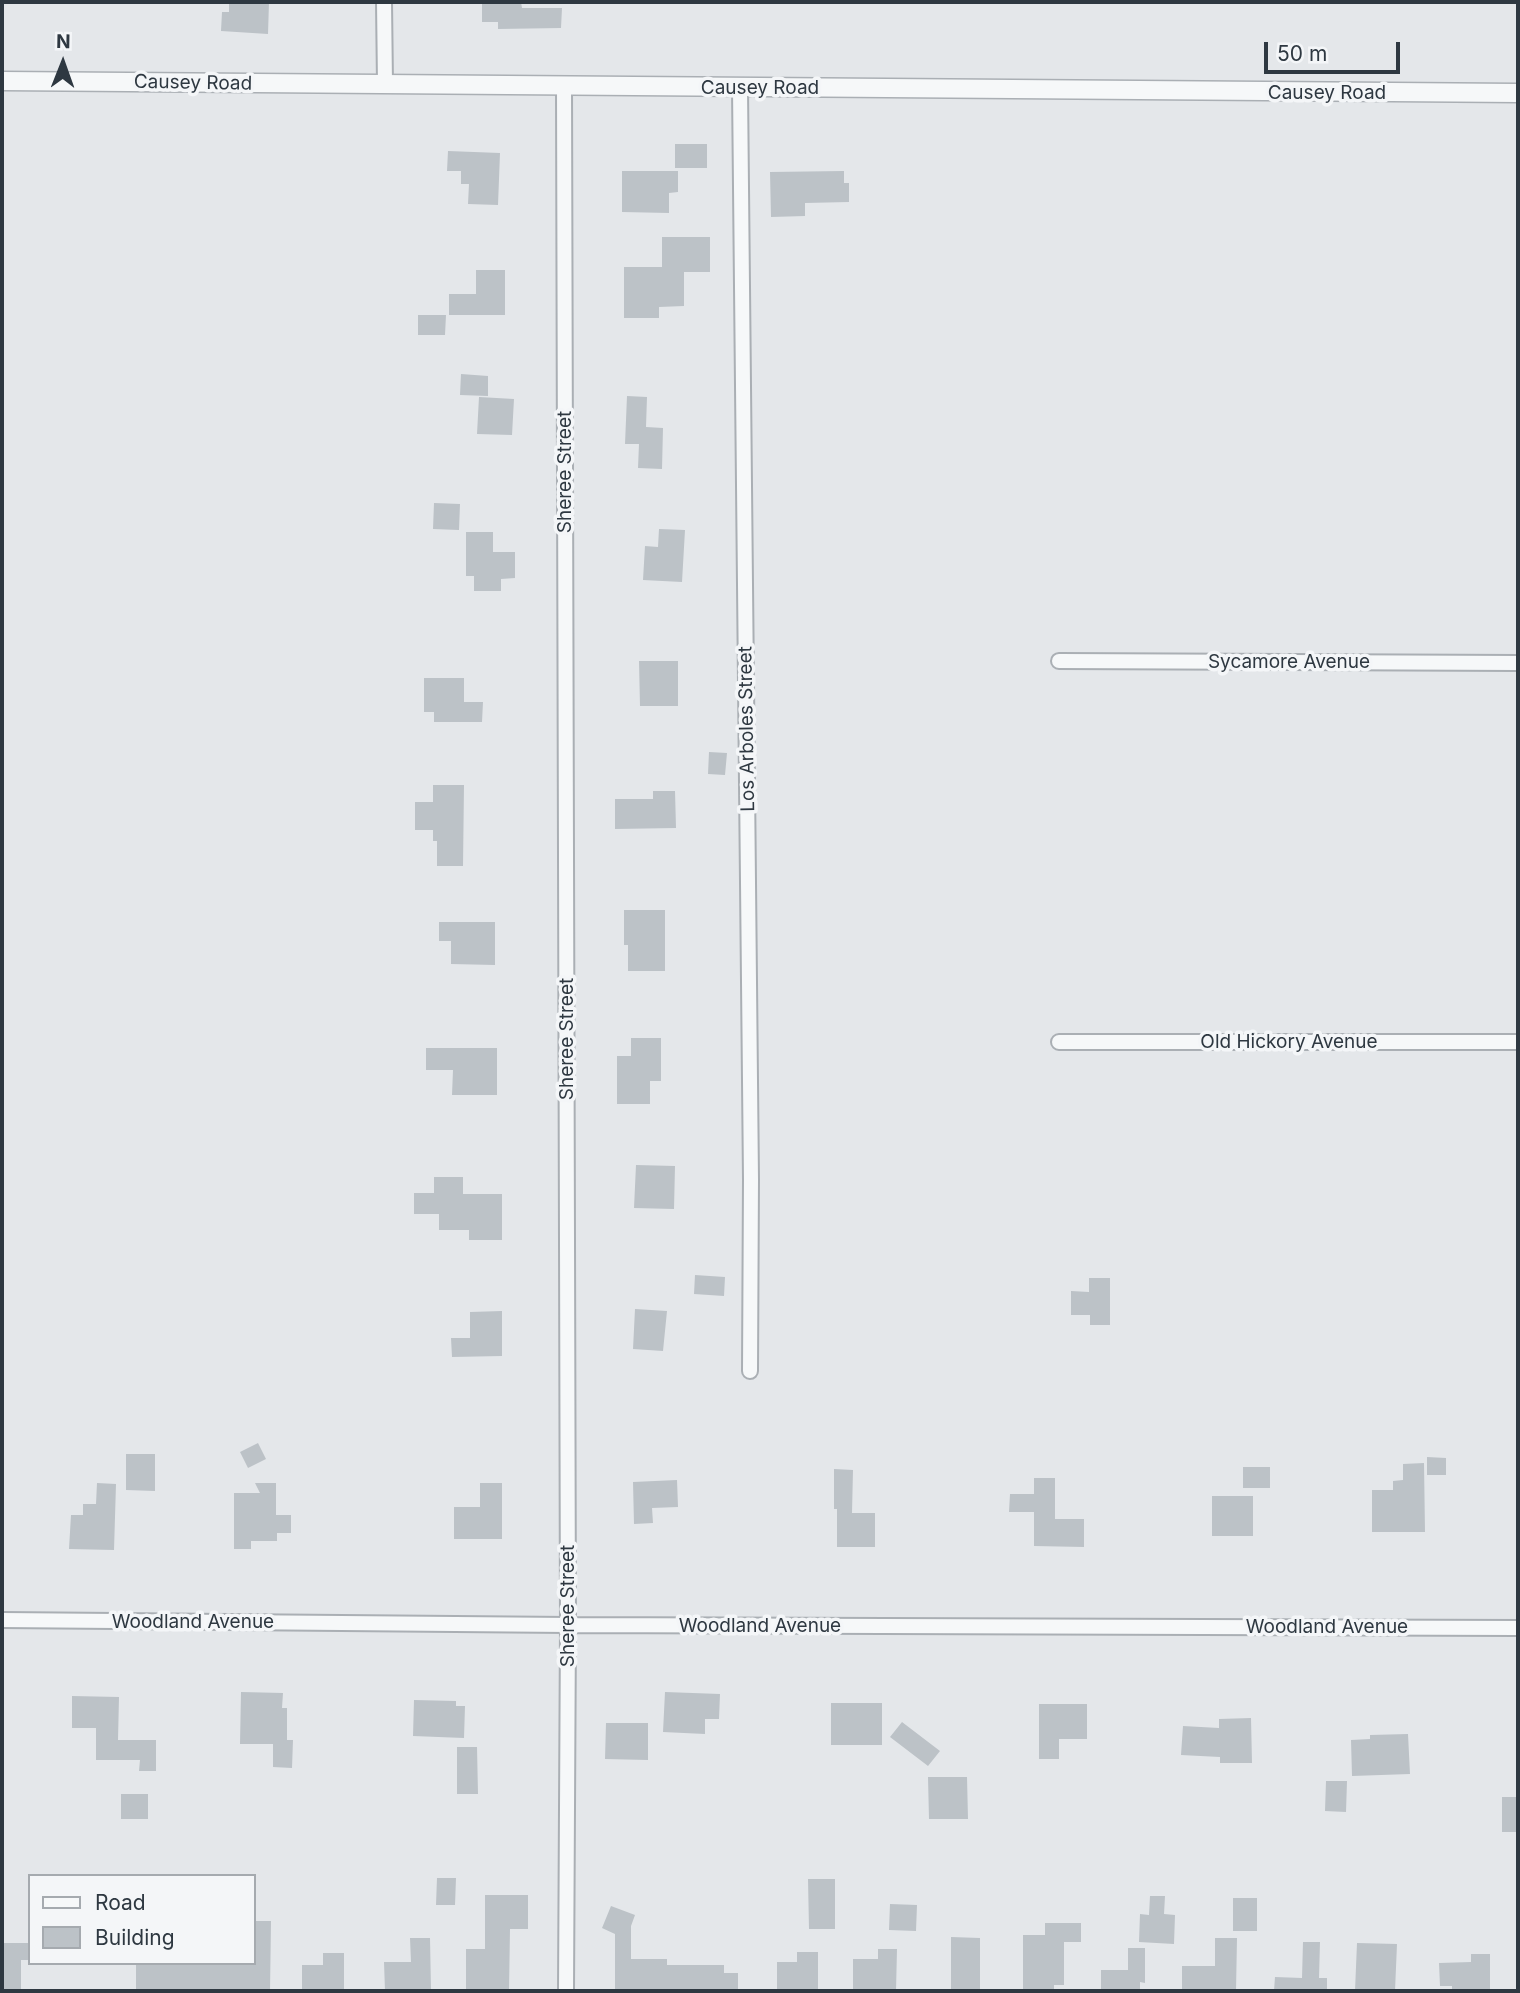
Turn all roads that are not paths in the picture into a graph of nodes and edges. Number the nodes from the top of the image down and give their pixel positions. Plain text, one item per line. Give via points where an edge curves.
1 (384, 2) edge
2 (2, 81) edge
3 (384, 84) junction
4 (564, 86) junction
5 (740, 88) junction
6 (1518, 93) edge
7 (1059, 661) dead end
8 (1518, 663) edge
9 (1059, 1042) dead end
10 (1518, 1042) edge
11 (750, 1371) dead end
12 (2, 1620) edge
13 (568, 1625) junction
14 (1518, 1628) edge
15 (566, 1991) edge

1 - 3 street
2 - 3 street, Causey Road
3 - 4 street, Causey Road
4 - 5 street, Causey Road
4 - 13 street, Sheree Street
5 - 6 street, Causey Road
5 - 11 street, Los Arboles Street
7 - 8 street, Sycamore Avenue
9 - 10 street, Old Hickory Avenue
12 - 13 street, Woodland Avenue
13 - 14 street, Woodland Avenue
13 - 15 street, Sheree Street

